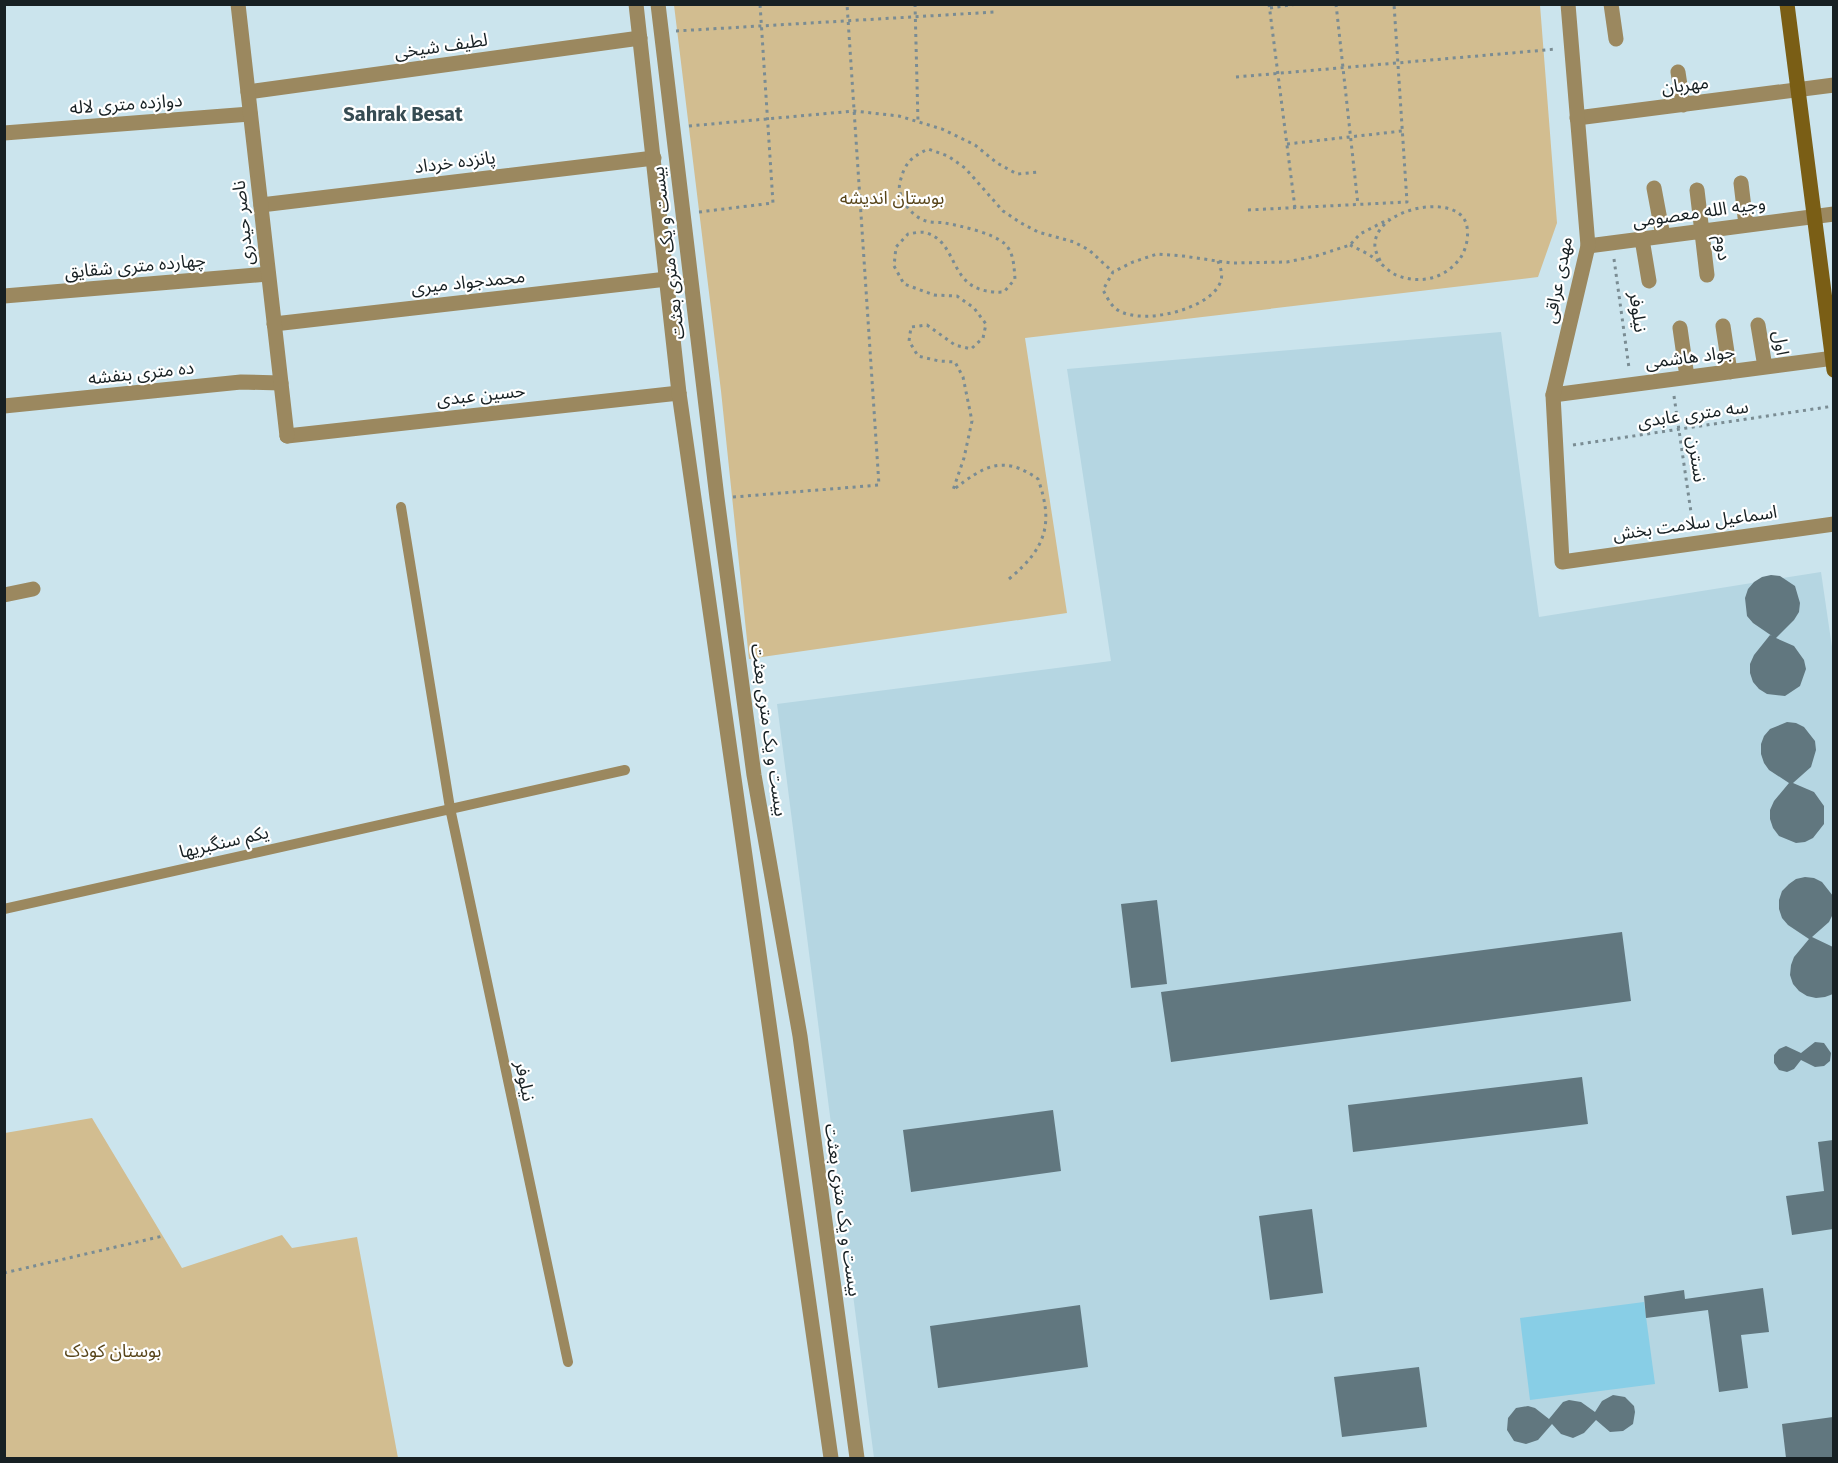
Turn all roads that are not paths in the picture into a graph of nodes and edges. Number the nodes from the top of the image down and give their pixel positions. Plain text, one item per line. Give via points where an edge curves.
1 (238, 4) edge
2 (636, 4) edge
3 (658, 4) edge
4 (1611, 4) edge
5 (1787, 4) edge
6 (1569, 5) edge
7 (640, 38) junction
8 (1616, 39) dead end
9 (1678, 72) dead end
10 (1833, 85) edge
11 (1798, 90) junction
12 (248, 92) junction
13 (1683, 105) junction
14 (250, 114) junction
15 (1577, 118) junction
16 (4, 133) edge
17 (654, 158) junction
18 (1741, 183) dead end
19 (1654, 189) dead end
20 (1697, 190) dead end
21 (261, 205) junction
22 (1833, 214) edge
23 (1814, 216) junction
24 (1746, 225) junction
25 (1702, 231) junction
26 (1663, 236) junction
27 (1642, 239) junction
28 (1588, 246) junction
29 (268, 274) junction
30 (1707, 275) dead end
31 (667, 279) junction
32 (1649, 281) dead end
33 (4, 296) edge
34 (274, 324) junction
35 (1758, 325) dead end
36 (1723, 326) dead end
37 (1680, 328) dead end
38 (1833, 362) edge
39 (1765, 367) junction
40 (1730, 372) junction
41 (1688, 377) junction
42 (280, 383) junction
43 (679, 393) junction
44 (1553, 395) junction
45 (4, 406) edge
46 (287, 436) joint
47 (401, 507) dead end
48 (1833, 524) edge
49 (1562, 562) joint
50 (33, 590) dead end
51 (4, 595) edge
52 (625, 770) dead end
53 (450, 808) junction
54 (4, 909) edge
55 (568, 1362) dead end
56 (831, 1458) edge
57 (857, 1458) edge

1 - 12 street, ناصر حیدری
2 - 7 street, بیست و یک متری بعثت
3 - 57 street, بیست و یک متری بعثت via 754,775 800,1036
4 - 8 street
5 - 11 main road
6 - 15 street, مهدی عراقی
7 - 12 street, لطیف شیخی
7 - 17 street, بیست و یک متری بعثت
9 - 13 street
10 - 11 street, مهربان
11 - 13 street, مهربان
11 - 23 main road
12 - 14 street, ناصر حیدری
13 - 15 street, مهربان
14 - 16 street, دوازده متری لاله
14 - 21 street, ناصر حیدری
15 - 28 street, مهدی عراقی
17 - 21 street, پانزده خرداد
17 - 31 street, بیست و یک متری بعثت
18 - 24 street
19 - 26 street
20 - 25 street, دوم
21 - 29 street, ناصر حیدری
22 - 23 street, وجیه الله معصومی
23 - 24 street, وجیه الله معصومی
23 - 38 main road
24 - 25 street, وجیه الله معصومی
25 - 26 street, وجیه الله معصومی
25 - 30 street, دوم
26 - 27 street, وجیه الله معصومی
27 - 28 street, وجیه الله معصومی
27 - 32 street
28 - 44 street, مهدی عراقی
29 - 33 street, چهارده متری شقایق
29 - 34 street, ناصر حیدری
31 - 34 street, محمدجواد میری
31 - 43 street, بیست و یک متری بعثت
34 - 42 street, ناصر حیدری
35 - 39 street, اول
36 - 40 street
37 - 41 street
38 - 39 street, جواد هاشمی
39 - 40 street, جواد هاشمی
40 - 41 street, جواد هاشمی
41 - 44 street, جواد هاشمی
42 - 45 street, ده متری بنفشه via 241,382
42 - 46 street, ناصر حیدری
43 - 46 street, حسین عبدی
43 - 56 street, بیست و یک متری بعثت
44 - 49 street, مهدی عراقی
47 - 53 lane, نیلوفر
48 - 49 street, اسماعیل سلامت بخش
50 - 51 street
52 - 53 lane, یکم سنگبریها
53 - 54 lane, یکم سنگبریها
53 - 55 lane, نیلوفر

